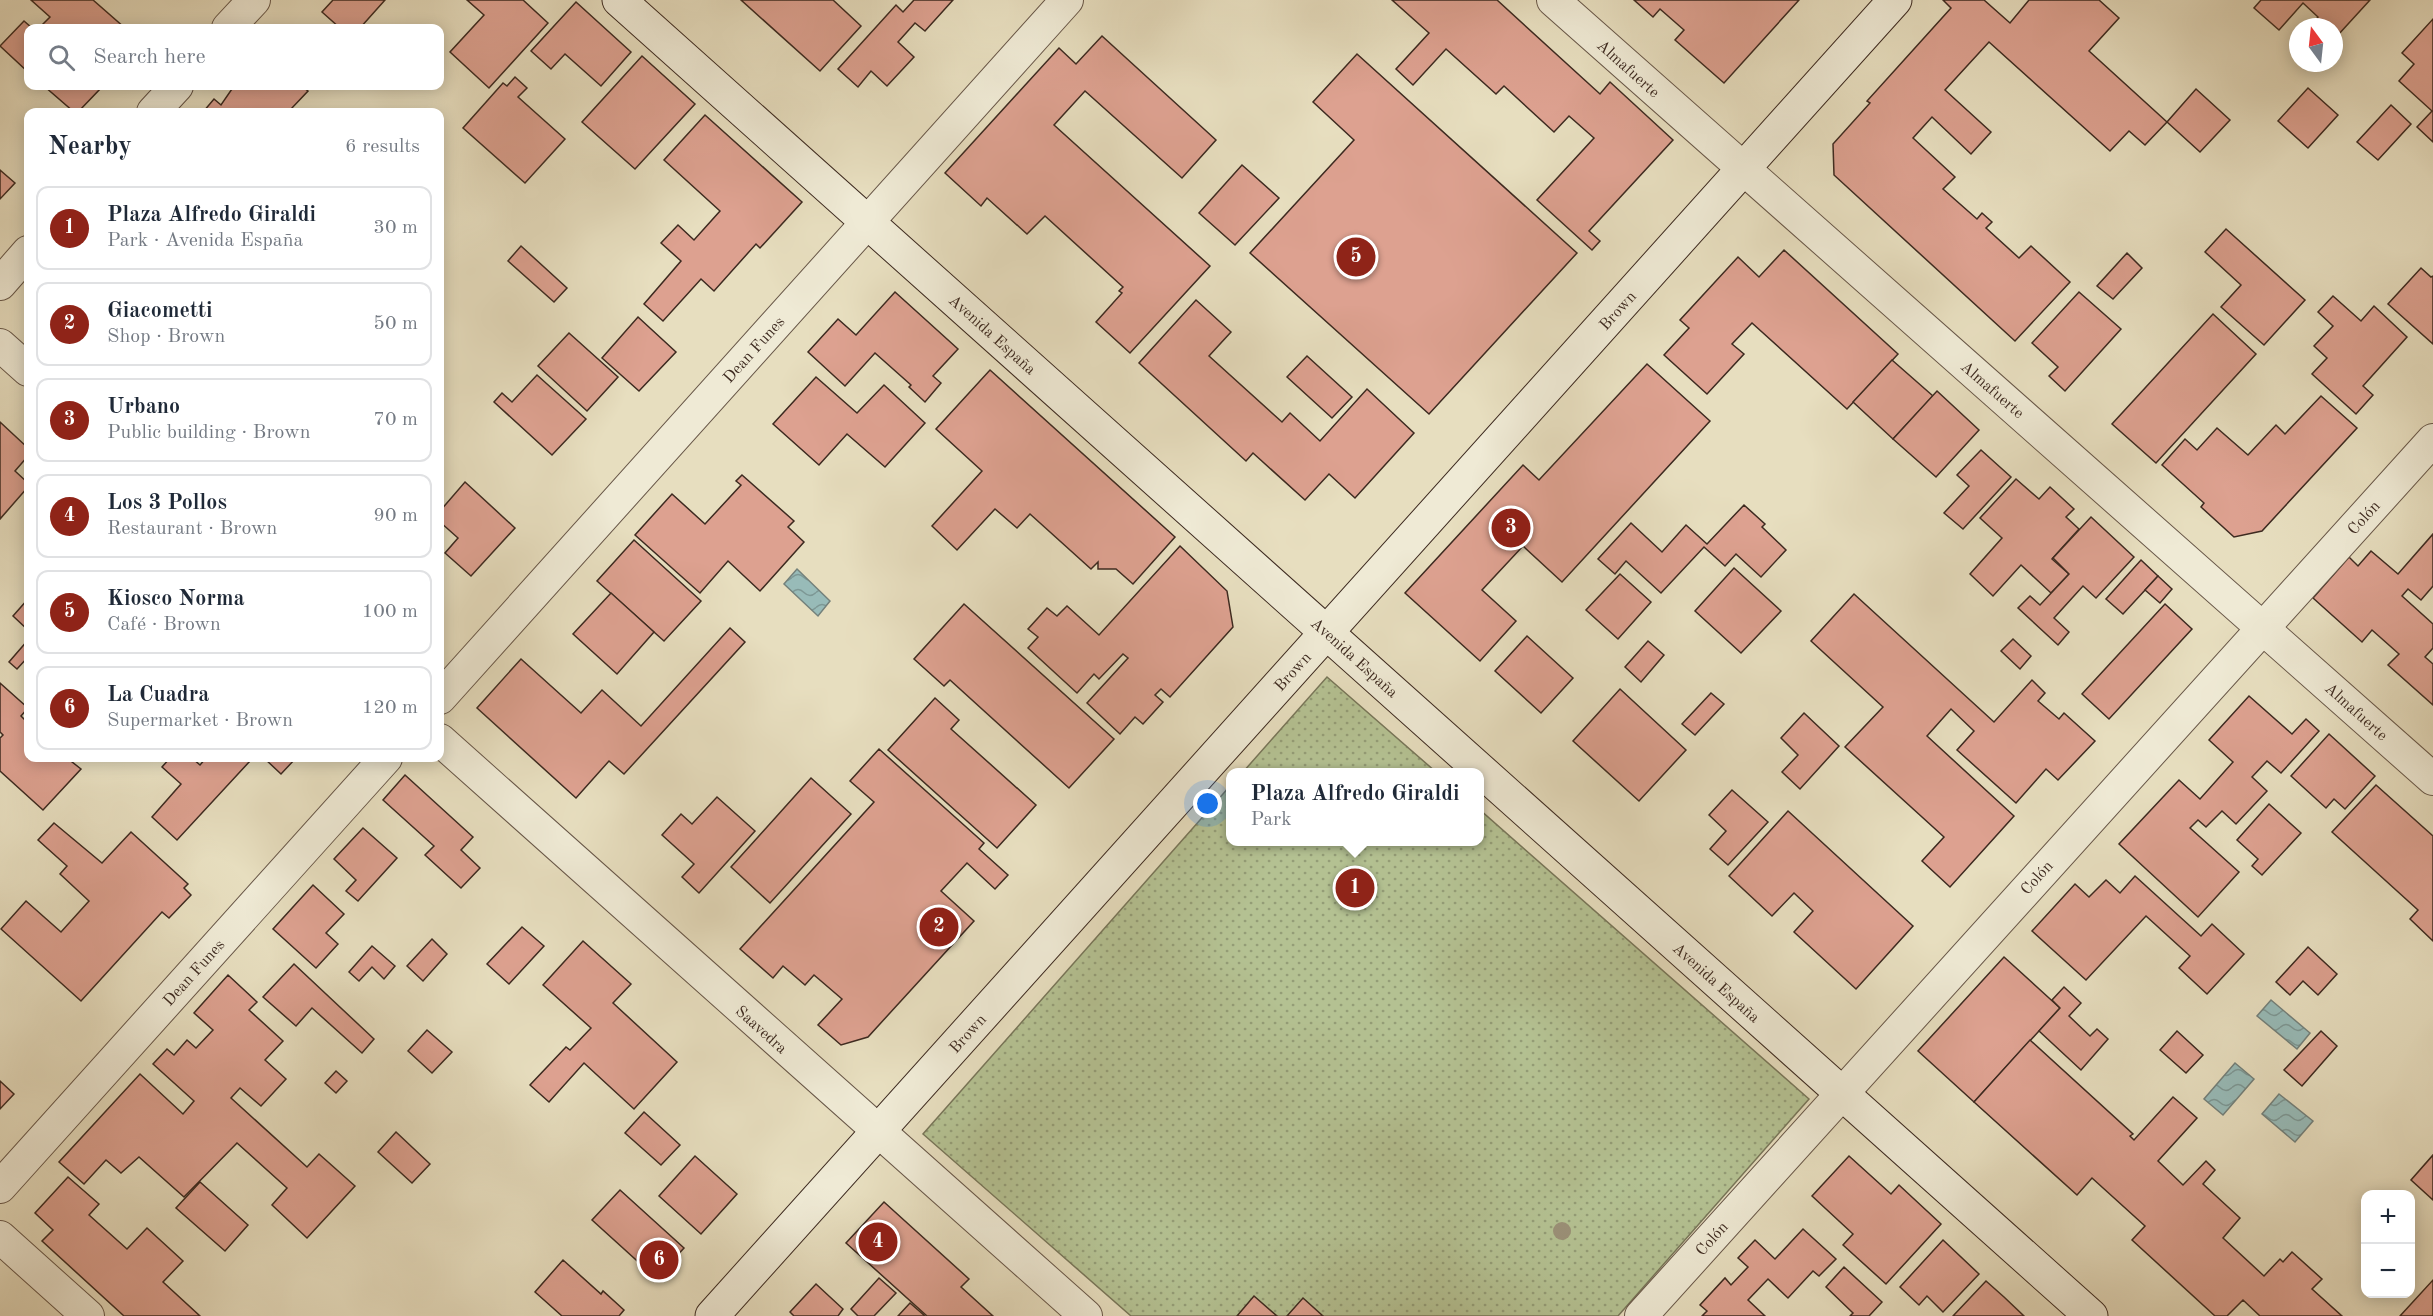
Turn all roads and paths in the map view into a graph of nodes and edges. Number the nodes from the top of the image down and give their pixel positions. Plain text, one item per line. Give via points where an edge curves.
1 (254, 0) edge
2 (619, 0) edge
3 (1067, 0) edge
4 (1553, 0) edge
5 (1895, 0) edge
6 (232, 24) edge
7 (173, 90) edge
8 (157, 108) edge
9 (1743, 170) junction
10 (867, 222) junction
11 (24, 257) edge
12 (0, 284) edge
13 (0, 345) edge
14 (24, 366) edge
15 (2433, 440) edge
16 (2263, 626) junction
17 (1327, 632) junction
18 (444, 694) edge
19 (444, 744) edge
20 (382, 762) edge
21 (1479, 768) edge
22 (1484, 773) edge
23 (2433, 779) edge
24 (1842, 1093) junction
25 (877, 1132) junction
26 (0, 1187) edge
27 (0, 1237) edge
28 (88, 1316) edge
29 (712, 1316) edge
30 (1086, 1316) edge
31 (1641, 1316) edge
32 (2091, 1316) edge

1 - 6 street
2 - 10 main road, Avenida España
3 - 10 street, Dean Funes
4 - 9 street, Almafuerte
5 - 9 main road, Brown
7 - 8 street
9 - 16 street, Almafuerte
9 - 17 main road, Brown
10 - 17 main road, Avenida España
10 - 18 street, Dean Funes
11 - 12 street
13 - 14 street
15 - 16 street, Colón
16 - 23 street, Almafuerte
16 - 24 street, Colón
17 - 21 main road, Avenida España
17 - 25 main road, Brown
19 - 25 street, Saavedra
20 - 26 street, Dean Funes
22 - 24 main road, Avenida España
24 - 31 street, Colón
24 - 32 main road, Avenida España
25 - 29 main road, Brown
25 - 30 street, Saavedra
27 - 28 street

